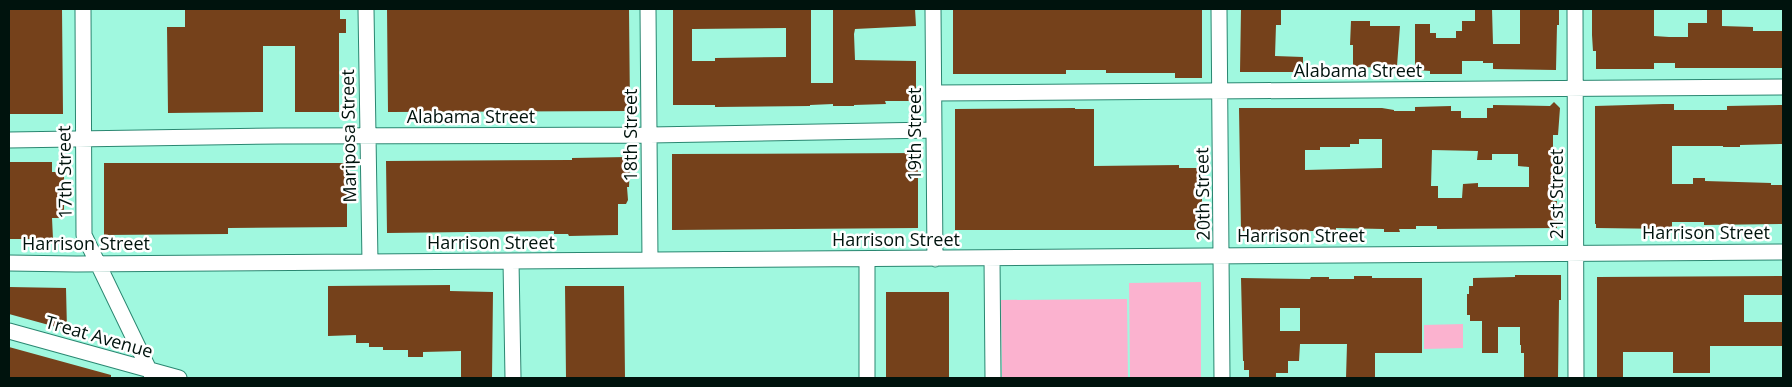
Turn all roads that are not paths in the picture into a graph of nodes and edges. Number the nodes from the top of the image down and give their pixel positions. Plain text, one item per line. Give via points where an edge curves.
1 (83, 9) edge
2 (366, 9) edge
3 (648, 9) edge
4 (933, 9) edge
5 (1219, 9) edge
6 (1575, 9) edge
7 (1783, 87) edge
8 (1576, 88) junction
9 (1220, 91) junction
10 (934, 92) junction
11 (934, 130) junction
12 (368, 136) junction
13 (650, 136) junction
14 (9, 140) edge
15 (83, 140) junction
16 (1783, 252) edge
17 (1576, 253) junction
18 (1222, 256) junction
19 (992, 258) junction
20 (867, 259) junction
21 (935, 259) junction
22 (650, 260) junction
23 (370, 262) junction
24 (511, 262) junction
25 (9, 263) edge
26 (98, 264) junction
27 (9, 331) edge
28 (151, 374) edge
29 (179, 378) edge
30 (513, 378) edge
31 (868, 378) edge
32 (993, 378) edge
33 (1222, 378) edge
34 (1576, 378) edge

1 - 15 street, 17th Street
2 - 12 street, Mariposa Street
3 - 13 street, 18th Street
4 - 10 street, 19th Street
5 - 9 street, 20th Street
6 - 8 street, 21st Street
7 - 8 street, Alabama Street
8 - 9 street, Alabama Street
8 - 17 street, 21st Street
9 - 10 street, Alabama Street
9 - 18 street, 20th Street
10 - 11 street, 19th Street
11 - 13 street, Alabama Street
11 - 21 street, 19th Street
12 - 13 street, Alabama Street
12 - 15 street, Alabama Street
12 - 23 street, Mariposa Street
13 - 22 street, 18th Street
14 - 15 street, Alabama Street
15 - 26 street, 17th Street via 84,235
16 - 17 street, Harrison Street
17 - 18 street, Harrison Street
17 - 34 street, 21st Street
18 - 19 street, Harrison Street
18 - 33 street, 20th Street
19 - 21 street, Harrison Street
19 - 32 street
20 - 21 street, Harrison Street
20 - 22 street, Harrison Street
20 - 31 street
22 - 24 street, Harrison Street
23 - 24 street, Harrison Street
23 - 26 street, Harrison Street
24 - 30 street
25 - 26 street, Harrison Street
26 - 28 street, 17th Street
27 - 28 street, Treat Avenue
28 - 29 street, Treat Avenue

